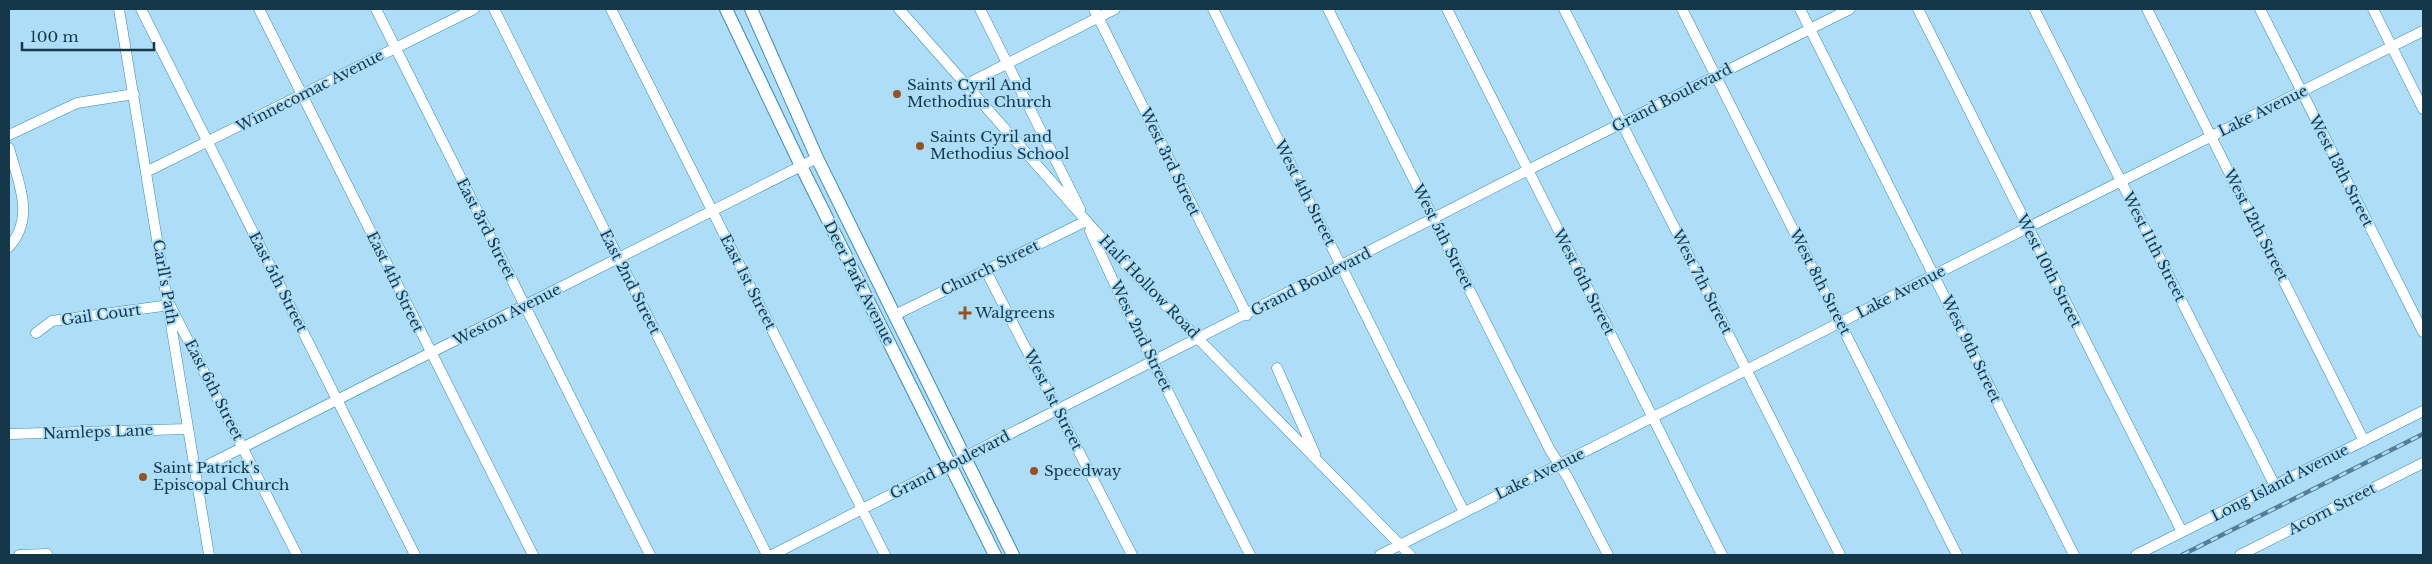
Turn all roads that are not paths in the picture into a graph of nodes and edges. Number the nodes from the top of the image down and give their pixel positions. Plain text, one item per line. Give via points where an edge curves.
1 (119, 9) edge
2 (141, 9) edge
3 (259, 9) edge
4 (376, 9) edge
5 (474, 9) edge
6 (494, 9) edge
7 (611, 9) edge
8 (726, 9) edge
9 (751, 9) edge
10 (899, 9) edge
11 (980, 9) edge
12 (1116, 9) edge
13 (1212, 9) edge
14 (1328, 9) edge
15 (1447, 9) edge
16 (1564, 9) edge
17 (1682, 9) edge
18 (1800, 9) edge
19 (1850, 9) edge
20 (1918, 9) edge
21 (2034, 9) edge
22 (2147, 9) edge
23 (2260, 9) edge
24 (2372, 9) edge
25 (1096, 13) edge
26 (1810, 28) junction
27 (2423, 30) edge
28 (2392, 47) junction
29 (396, 48) junction
30 (1008, 64) junction
31 (1716, 75) junction
32 (968, 84) junction
33 (2302, 92) junction
34 (134, 94) junction
35 (302, 96) junction
36 (2423, 109) edge
37 (1622, 123) junction
38 (9, 135) edge
39 (2211, 137) junction
40 (208, 142) junction
41 (9, 148) edge
42 (818, 158) junction
43 (801, 166) junction
44 (1528, 170) junction
45 (146, 172) junction
46 (2122, 182) junction
47 (712, 212) junction
48 (1434, 219) junction
49 (1086, 221) junction
50 (2027, 228) junction
51 (9, 247) edge
52 (618, 259) junction
53 (1341, 266) junction
54 (986, 271) junction
55 (1935, 275) junction
56 (170, 305) junction
57 (524, 305) junction
58 (894, 315) junction
59 (1247, 315) junction
60 (1841, 324) junction
61 (2423, 332) edge
62 (36, 333) dead end
63 (1199, 339) junction
64 (431, 353) junction
65 (1153, 362) junction
66 (1277, 368) dead end
67 (1746, 370) junction
68 (337, 401) junction
69 (1059, 411) junction
70 (2423, 411) edge
71 (1653, 418) junction
72 (188, 429) junction
73 (9, 434) edge
74 (2364, 441) junction
75 (244, 448) junction
76 (966, 457) junction
77 (1319, 462) junction
78 (1559, 464) junction
79 (2423, 464) edge
80 (951, 465) junction
81 (196, 471) junction
82 (2275, 486) junction
83 (862, 510) junction
84 (1464, 512) junction
85 (2182, 532) junction
86 (1399, 545) junction
87 (47, 554) edge
88 (19, 555) edge
89 (209, 555) edge
90 (297, 555) edge
91 (415, 555) edge
92 (532, 555) edge
93 (650, 555) edge
94 (767, 555) edge
95 (772, 555) edge
96 (885, 555) edge
97 (996, 555) edge
98 (1013, 555) edge
99 (1132, 555) edge
100 (1250, 555) edge
101 (1380, 555) edge
102 (1410, 555) edge
103 (1608, 555) edge
104 (1722, 555) edge
105 (1840, 555) edge
106 (1957, 555) edge
107 (2074, 555) edge
108 (2136, 555) edge
109 (2240, 555) edge

1 - 34 street, Carll's Path
2 - 40 street, East 5th Street
3 - 35 street, East 4th Street
4 - 29 street, East 3rd Street
5 - 29 street, Winnecomac Avenue
6 - 52 street, East 2nd Street
7 - 47 street, East 1st Street
8 - 43 main road, Deer Park Avenue
9 - 42 main road, Deer Park Avenue
10 - 32 street, Half Hollow Road
11 - 30 street, West 2nd Street
12 - 25 street
13 - 53 street, West 4th Street
14 - 48 street, West 5th Street
15 - 44 street, West 6th Street
16 - 37 street, West 7th Street
17 - 31 street, West 8th Street
18 - 26 street, West 9th Street
19 - 26 street, Grand Boulevard
20 - 50 street, West 10th Street
21 - 46 street, West 11th Street
22 - 39 street, West 12th Street
23 - 33 street, West 13th Street
24 - 28 street
25 - 30 street
25 - 59 street, West 3rd Street
26 - 31 street, Grand Boulevard
26 - 55 street, West 9th Street
27 - 28 street, Lake Avenue
28 - 33 street, Lake Avenue
28 - 36 street
29 - 35 street, Winnecomac Avenue
29 - 57 street, East 3rd Street
30 - 32 street
30 - 49 street, West 2nd Street
31 - 37 street, Grand Boulevard
31 - 60 street, West 8th Street
32 - 49 street, Half Hollow Road
33 - 39 street, Lake Avenue
33 - 61 street, West 13th Street
34 - 38 street via 77,103
34 - 45 street, Carll's Path
35 - 40 street, Winnecomac Avenue
35 - 64 street, East 4th Street
37 - 44 street, Grand Boulevard
37 - 67 street, West 7th Street
39 - 46 street, Lake Avenue
39 - 74 street, West 12th Street
40 - 45 street, Winnecomac Avenue
40 - 68 street, East 5th Street
41 - 51 street via 22,194 24,216 20,233
42 - 43 street, Weston Avenue
42 - 58 main road, Deer Park Avenue
43 - 47 street, Weston Avenue
43 - 80 main road, Deer Park Avenue
44 - 48 street, Grand Boulevard
44 - 71 street, West 6th Street
45 - 56 street, Carll's Path
46 - 50 street, Lake Avenue
46 - 82 street, West 11th Street
47 - 52 street, Weston Avenue
47 - 83 street, East 1st Street
48 - 53 street, Grand Boulevard
48 - 78 street, West 5th Street
49 - 54 street, Church Street
49 - 63 street, Half Hollow Road
49 - 65 street, West 2nd Street
50 - 55 street, Lake Avenue
50 - 85 street, West 10th Street
52 - 57 street, Weston Avenue
52 - 94 street, East 2nd Street
53 - 59 street, Grand Boulevard
53 - 84 street, West 4th Street
54 - 58 street, Church Street
54 - 69 street, West 1st Street
55 - 60 street, Lake Avenue
55 - 107 street, West 9th Street
56 - 62 street, Gail Court via 52,321
56 - 72 street, Carll's Path
56 - 75 street, East 6th Street
57 - 64 street, Weston Avenue
57 - 93 street, East 3rd Street
58 - 76 main road, Deer Park Avenue
59 - 63 street, Grand Boulevard
60 - 67 street, Lake Avenue
60 - 106 street, West 8th Street
63 - 65 street, Grand Boulevard
63 - 77 street, Half Hollow Road
64 - 68 street, Weston Avenue
64 - 92 street, East 4th Street
65 - 69 street, Grand Boulevard
65 - 100 street, West 2nd Street
66 - 77 street
67 - 71 street, Lake Avenue
67 - 105 street, West 7th Street
68 - 75 street, Weston Avenue
68 - 91 street, East 5th Street
69 - 76 street, Grand Boulevard
69 - 99 street, West 1st Street
70 - 74 street, Long Island Avenue
71 - 78 street, Lake Avenue
71 - 104 street, West 6th Street
72 - 73 street, Namleps Lane
72 - 81 street, Carll's Path
74 - 82 street, Long Island Avenue
75 - 81 street, Weston Avenue
75 - 90 street, East 6th Street
76 - 80 street, Grand Boulevard
76 - 98 main road, Deer Park Avenue
77 - 86 street, Half Hollow Road
78 - 84 street, Lake Avenue
78 - 103 street, West 5th Street
79 - 109 street, Acorn Street
80 - 83 street, Grand Boulevard
80 - 97 main road, Deer Park Avenue
81 - 89 street, Carll's Path
82 - 85 street, Long Island Avenue
83 - 95 street, Grand Boulevard
83 - 96 street, East 1st Street
84 - 86 street, Lake Avenue
85 - 108 street, Long Island Avenue
86 - 101 street, Lake Avenue
86 - 102 street, Half Hollow Road
87 - 88 street

